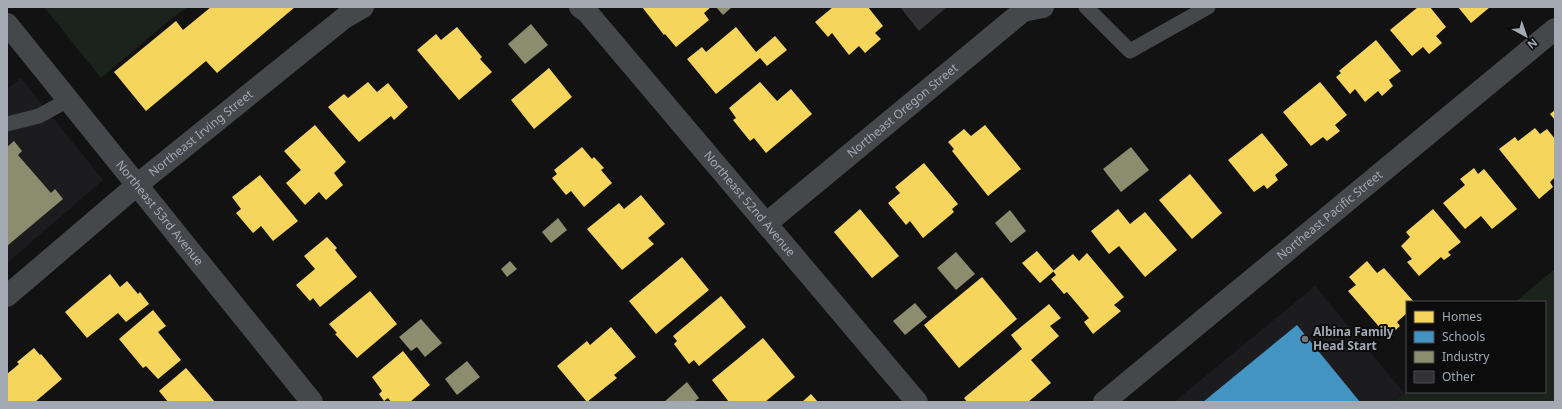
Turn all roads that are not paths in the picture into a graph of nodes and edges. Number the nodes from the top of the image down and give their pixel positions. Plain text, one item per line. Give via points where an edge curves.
1 (363, 7) edge
2 (580, 7) edge
3 (1044, 7) edge
4 (1086, 7) edge
5 (1208, 7) edge
6 (7, 24) edge
7 (1555, 28) edge
8 (68, 100) junction
9 (7, 124) edge
10 (137, 185) junction
11 (767, 223) junction
12 (7, 296) edge
13 (312, 402) edge
14 (917, 402) edge
15 (1104, 402) edge

1 - 10 street, Northeast Irving Street via 344,18
2 - 11 street, Northeast 52nd Avenue via 587,12
3 - 11 street, Northeast Oregon Street via 1023,11
4 - 5 lane via 1130,51
6 - 8 street, Northeast 53rd Avenue
7 - 15 street, Northeast Pacific Street
8 - 9 lane via 39,116
8 - 10 street, Northeast 53rd Avenue
10 - 12 street, Northeast Irving Street
10 - 13 street, Northeast 53rd Avenue
11 - 14 street, Northeast 52nd Avenue

